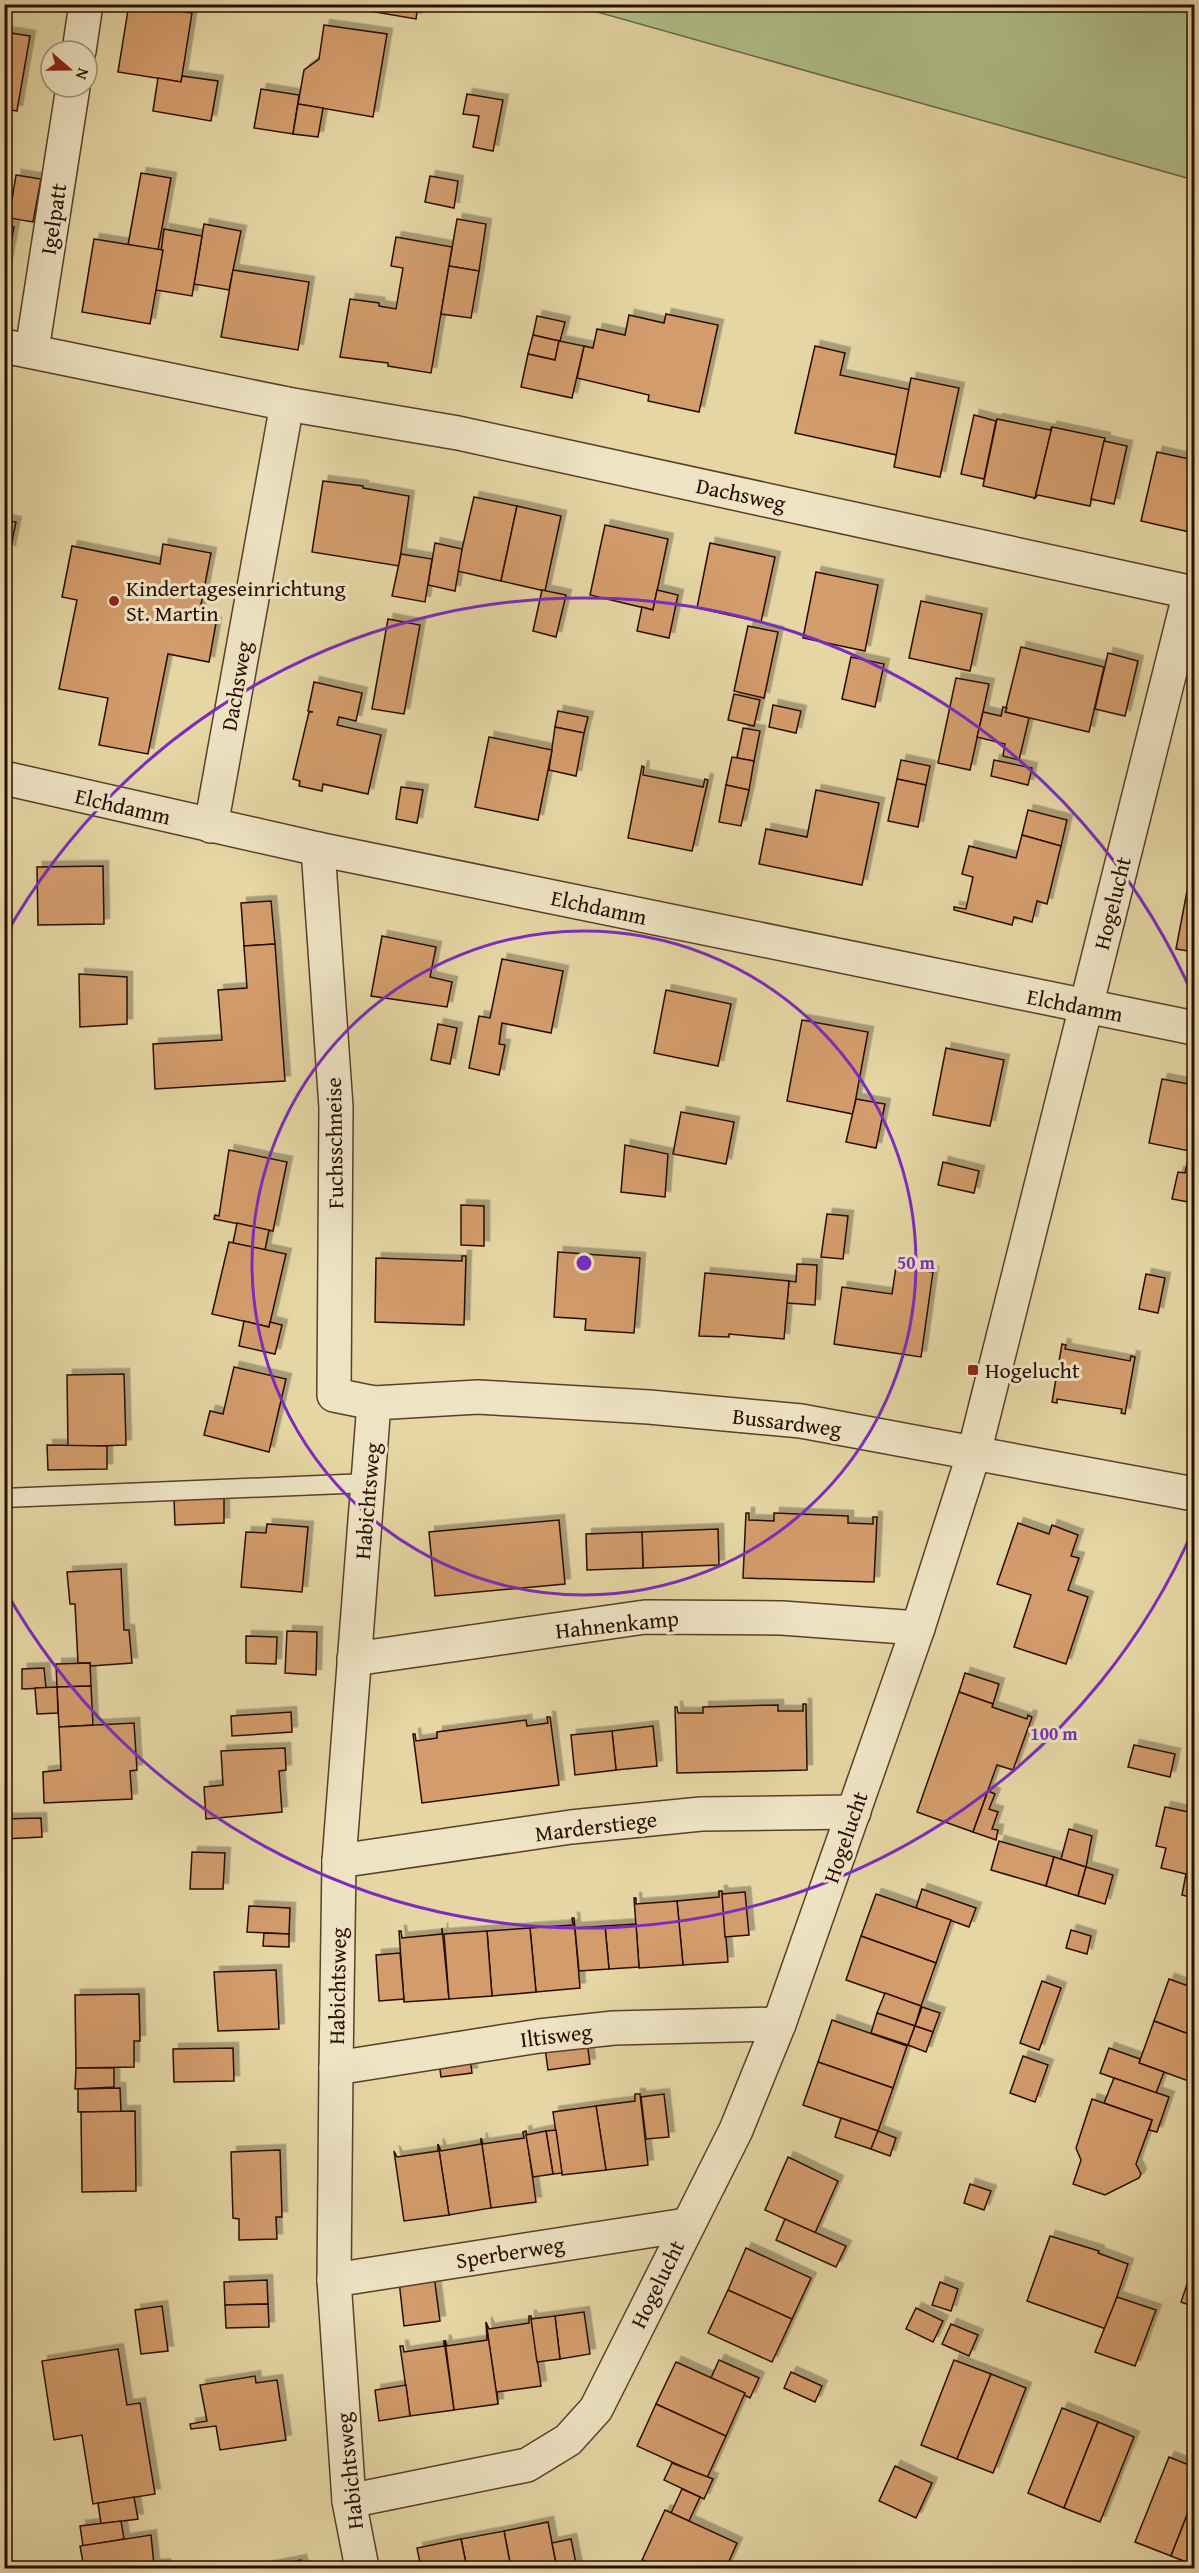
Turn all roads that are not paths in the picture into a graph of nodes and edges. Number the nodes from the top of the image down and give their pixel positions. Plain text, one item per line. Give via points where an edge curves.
1 (86, 4) edge
2 (81, 39) edge
3 (70, 99) edge
4 (18, 348) edge
5 (287, 404) junction
6 (1192, 592) edge
7 (4, 778) edge
8 (211, 826) junction
9 (318, 849) junction
10 (1085, 1007) junction
11 (1194, 1028) edge
12 (374, 1403) junction
13 (974, 1453) junction
14 (368, 1483) junction
15 (1194, 1494) edge
16 (4, 1498) edge
17 (918, 1628) junction
18 (354, 1659) junction
19 (854, 1812) junction
20 (339, 1862) junction
21 (779, 2024) junction
22 (336, 2068) junction
23 (686, 2225) junction
24 (334, 2280) junction
25 (349, 2501) junction
26 (362, 2568) edge

1 - 2 street
3 - 4 street, Igelpatt
4 - 5 street, Dachsweg
5 - 6 street, Dachsweg via 458,433
5 - 8 street, Dachsweg
6 - 10 street, Hogelucht
7 - 8 street, Elchdamm
8 - 9 street, Elchdamm
9 - 10 street, Elchdamm
9 - 12 street, Fuchsschneise via 336,1107 334,1395
10 - 11 street, Elchdamm
10 - 13 street, Hogelucht
12 - 13 street, Bussardweg via 478,1397 649,1407 801,1421
12 - 14 street, Habichtsweg
13 - 15 street, Bussardweg
13 - 17 street, Hogelucht
14 - 16 lane
14 - 18 street, Habichtsweg
17 - 18 street, Hahnenkamp via 782,1618 645,1617
17 - 19 street, Hogelucht
18 - 20 street, Habichtsweg
19 - 20 street, Marderstiege via 701,1814 571,1827
19 - 21 street, Hogelucht
20 - 22 street, Habichtsweg
21 - 22 street, Iltisweg via 614,2028
21 - 23 street, Hogelucht via 736,2130
22 - 24 street, Habichtsweg
23 - 24 street, Sperberweg
23 - 25 street, Hogelucht via 596,2409 568,2440 527,2465
24 - 25 street, Habichtsweg
25 - 26 street, Habichtsweg

